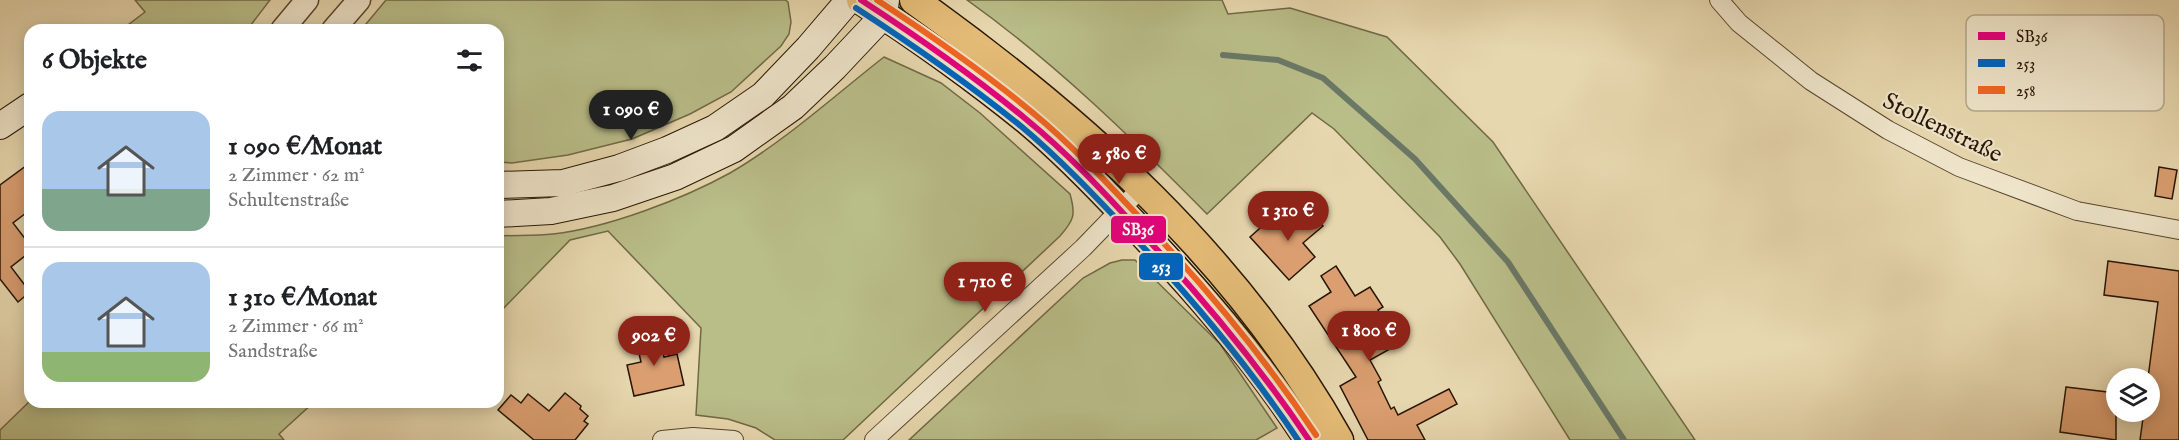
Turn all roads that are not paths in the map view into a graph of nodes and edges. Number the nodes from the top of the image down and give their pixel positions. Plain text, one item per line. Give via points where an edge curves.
1 (307, 0) edge
2 (359, 0) edge
3 (849, 0) edge
4 (914, 0) edge
5 (1719, 0) edge
6 (877, 5) edge
7 (287, 24) edge
8 (338, 24) edge
9 (24, 110) edge
10 (0, 126) edge
11 (504, 185) edge
12 (1143, 186) junction
13 (1120, 210) junction
14 (504, 214) edge
15 (2179, 230) edge
16 (662, 440) edge
17 (734, 440) edge
18 (874, 440) edge
19 (1308, 440) edge
20 (1339, 440) edge

1 - 7 street
2 - 8 street
3 - 11 main road via 763,95 715,128 608,171 563,183
4 - 12 main road via 1018,77
5 - 15 street, Stollenstraße via 1739,22 1811,81 1888,130 1959,167 2077,211
6 - 13 main road via 1028,121
6 - 14 main road via 793,107 734,149 675,177 614,198 551,211
9 - 10 main road
12 - 13 street
12 - 20 main road via 1225,275 1280,347
13 - 18 street
13 - 19 main road via 1223,322
16 - 17 street

